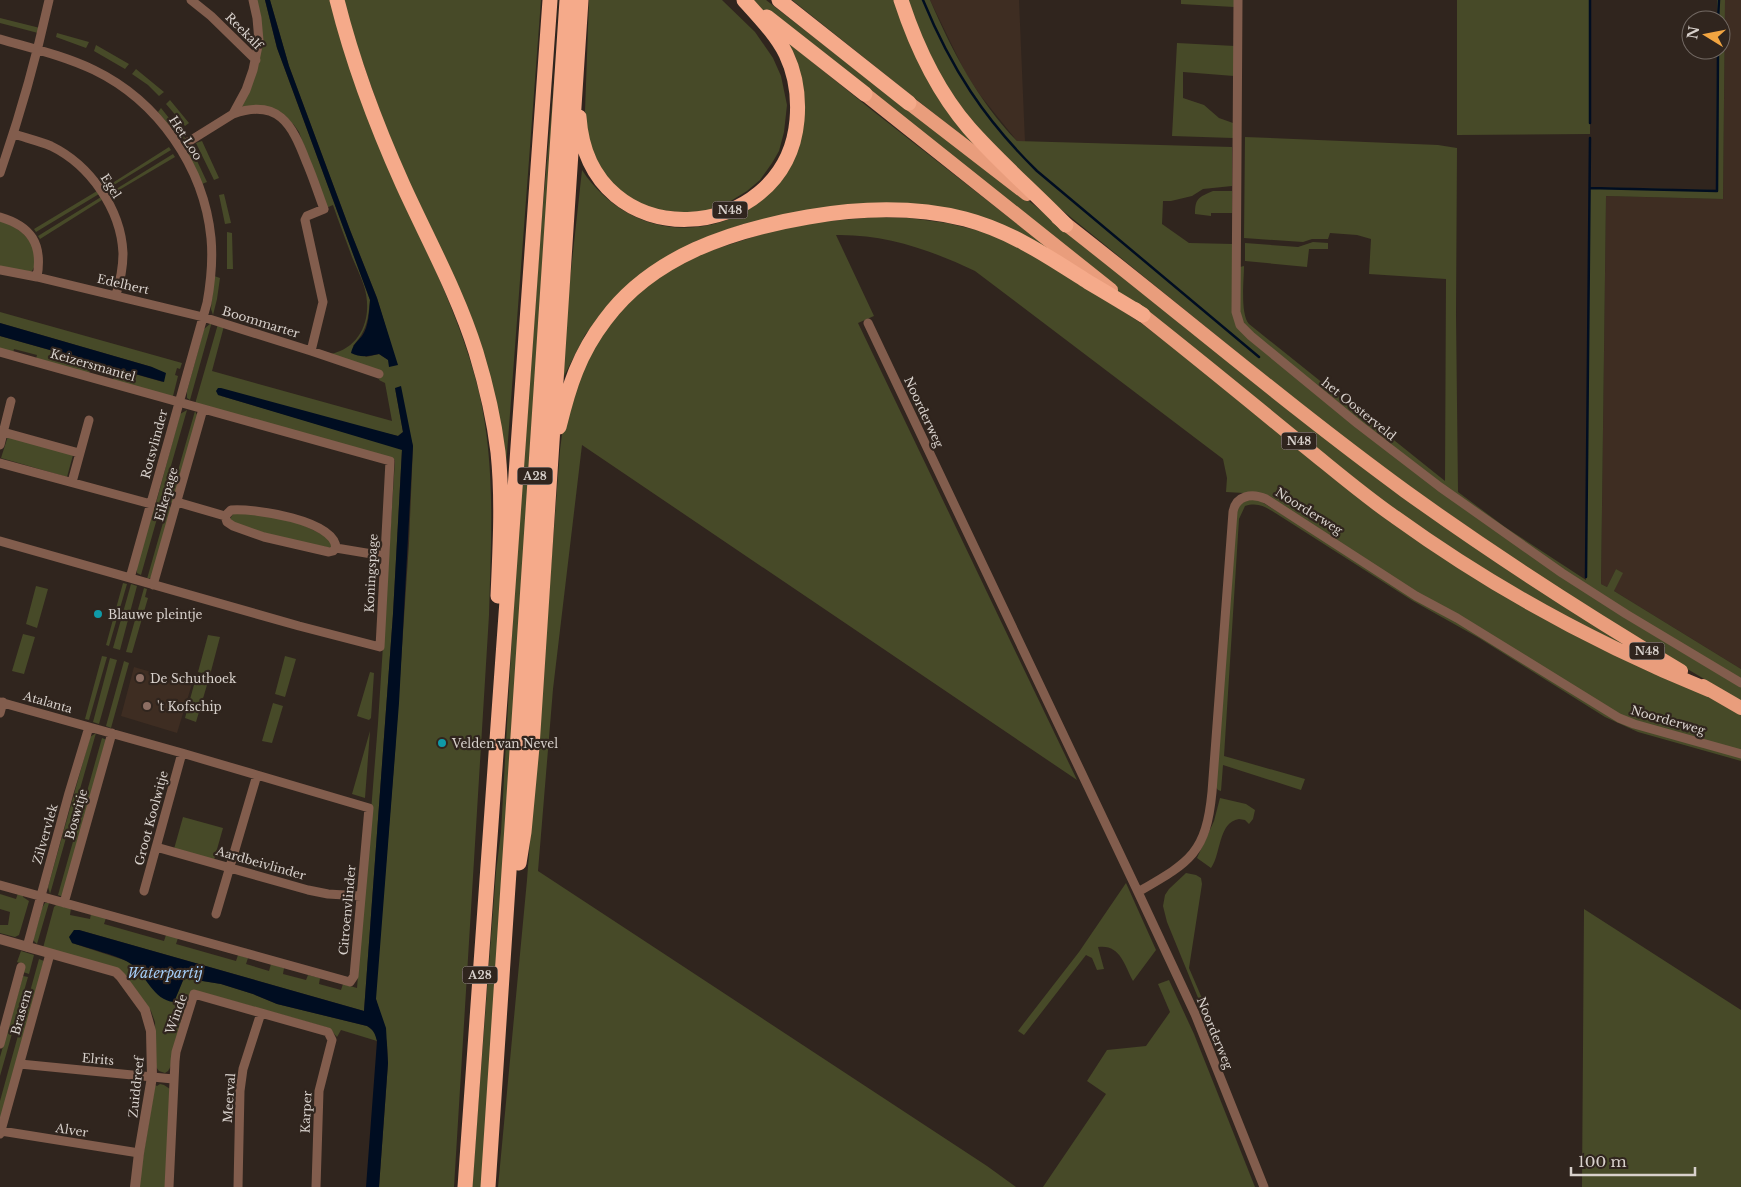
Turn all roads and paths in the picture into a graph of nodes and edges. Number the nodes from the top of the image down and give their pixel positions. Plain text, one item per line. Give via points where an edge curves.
1 (50, 0) edge
2 (191, 0) edge
3 (253, 0) edge
4 (337, 0) edge
5 (550, 0) edge
6 (567, 0) edge
7 (581, 0) edge
8 (745, 0) edge
9 (779, 0) edge
10 (900, 0) edge
11 (1238, 0) edge
12 (0, 39) edge
13 (38, 50) junction
14 (256, 60) junction
15 (575, 74) junction
16 (865, 94) joint
17 (909, 103) joint
18 (233, 114) junction
19 (14, 134) junction
20 (180, 147) junction
21 (0, 173) edge
22 (0, 217) edge
23 (1066, 225) junction
24 (0, 270) edge
25 (37, 277) junction
26 (116, 295) junction
27 (1143, 315) junction
28 (204, 317) junction
29 (868, 323) dead end
30 (311, 350) junction
31 (0, 352) edge
32 (379, 374) dead end
33 (11, 401) dead end
34 (178, 402) junction
35 (203, 409) junction
36 (89, 420) dead end
37 (3, 432) junction
38 (0, 445) edge
39 (79, 453) junction
40 (550, 462) junction
41 (0, 463) edge
42 (72, 482) junction
43 (177, 502) junction
44 (150, 504) junction
45 (225, 516) junction
46 (0, 541) edge
47 (336, 548) junction
48 (384, 556) junction
49 (130, 578) junction
50 (153, 585) junction
51 (1741, 683) edge
52 (1709, 690) junction
53 (2, 702) edge
54 (1741, 708) edge
55 (499, 709) junction
56 (0, 713) edge
57 (89, 727) junction
58 (112, 733) junction
59 (182, 752) junction
60 (1741, 754) edge
61 (257, 775) junction
62 (156, 847) junction
63 (230, 868) junction
64 (0, 885) edge
65 (144, 891) dead end
66 (1138, 892) junction
67 (41, 896) junction
68 (361, 896) junction
69 (64, 903) junction
70 (216, 914) dead end
71 (0, 939) edge
72 (27, 947) junction
73 (504, 953) junction
74 (50, 954) junction
75 (21, 967) dead end
76 (261, 1013) junction
77 (332, 1040) joint
78 (0, 1044) edge
79 (20, 1064) junction
80 (152, 1077) junction
81 (173, 1079) junction
82 (0, 1133) edge
83 (139, 1153) junction
84 (135, 1187) edge
85 (169, 1187) edge
86 (238, 1187) edge
87 (316, 1187) edge
88 (465, 1187) edge
89 (488, 1187) edge
90 (1264, 1187) edge

1 - 13 street
2 - 14 street, Reekalf
3 - 14 street via 259,30
4 - 55 highway, A28 via 368,102 453,292 476,350 486,390 498,453 500,493
5 - 55 highway, A28
6 - 73 highway, A28
7 - 15 highway, A28
8 - 15 highway, N48 via 785,52 793,70 799,106 792,146 782,166 767,186 732,210 692,220 669,219 645,213 616,197 598,177 583,144
8 - 16 highway, N48
9 - 17 highway, N48
10 - 23 highway, N48 via 931,74 954,108 982,143
11 - 51 street, het Oosterveld via 1236,312 1240,325 1358,424 1515,541 1626,614
12 - 13 street, Het Loo
13 - 19 street
13 - 20 street, Het Loo via 81,64 112,79 150,110
14 - 18 street
15 - 40 highway, A28
16 - 27 highway, N48
17 - 23 highway, N48
18 - 20 street
18 - 30 street, Boommarter via 247,109 264,110 280,116 288,124 299,142 324,209 306,216 305,220 323,302
19 - 21 street
19 - 26 street, Egel via 50,146 78,163 97,185 109,205 120,235 122,269
20 - 28 street, Het Loo via 201,192 209,221 212,262
22 - 25 street via 20,225 32,237 38,252
23 - 52 highway, N48 via 1206,338 1406,491 1497,555
24 - 25 street, Edelhert
25 - 26 street, Edelhert
26 - 28 street, Edelhert
27 - 40 highway, A28 via 1032,246 965,219 917,210 859,210 754,228 674,259 637,285 615,307 587,346 574,372
27 - 52 highway, N48 via 1394,517 1578,630
28 - 30 street, Boommarter
28 - 34 street, Rotsvlinder
29 - 66 street, Noorderweg
30 - 32 street, Boommarter
31 - 34 street, Keizersmantel
33 - 37 street
34 - 35 street, Koningspage
34 - 44 street, Rotsvlinder
35 - 43 street, Eikepage
35 - 48 street, Koningspage via 390,461
36 - 39 street
37 - 38 street
37 - 39 street
39 - 42 street
40 - 73 highway, A28 via 524,832
41 - 42 street
42 - 44 street
43 - 45 street
43 - 50 street, Eikepage
44 - 49 street, Rotsvlinder
45 - 47 street via 233,526 264,537 329,552
45 - 47 street via 231,510 241,509 282,515 334,538
46 - 49 street
47 - 48 street
48 - 50 street, Koningspage via 380,647
49 - 50 street, Koningspage
52 - 54 highway, N48
53 - 56 street
53 - 57 street, Atalanta
55 - 88 highway, A28
57 - 58 street, Citroenvlinder
57 - 67 street, Zilvervlek
58 - 59 street, Citroenvlinder
58 - 69 street, Boswitje
59 - 61 street, Citroenvlinder
59 - 62 street, Groot Koolwitje
60 - 66 street, Noorderweg via 1619,718 1416,596 1266,499 1246,496 1239,499 1233,512 1212,792 1206,829 1196,850 1183,865
61 - 63 street
61 - 68 street, Citroenvlinder via 369,808
62 - 63 street, Aardbeivlinder
62 - 65 street, Groot Koolwitje
63 - 68 street, Aardbeivlinder via 308,890
63 - 70 street
64 - 67 street
66 - 90 street, Noorderweg via 1195,1014
67 - 69 street, Citroenvlinder
67 - 72 street, Zilvervlek
68 - 69 street, Citroenvlinder via 354,976 350,982
71 - 72 street, Zuiddreef
72 - 74 street, Zuiddreef
73 - 89 highway, A28
74 - 79 street, Brasem
74 - 80 street, Zuiddreef via 116,972 121,977 145,1010 150,1024
75 - 78 street
76 - 77 street, Winde via 328,1032
76 - 81 street, Winde via 194,994 176,1052
76 - 86 street, Meerval via 243,1069 240,1091
77 - 87 street, Karper via 319,1090
79 - 80 street, Elrits
79 - 82 street, Brasem
80 - 81 street, Elrits
80 - 83 street, Zuiddreef
81 - 85 street, Winde
82 - 83 street, Alver
83 - 84 street, Zuiddreef

